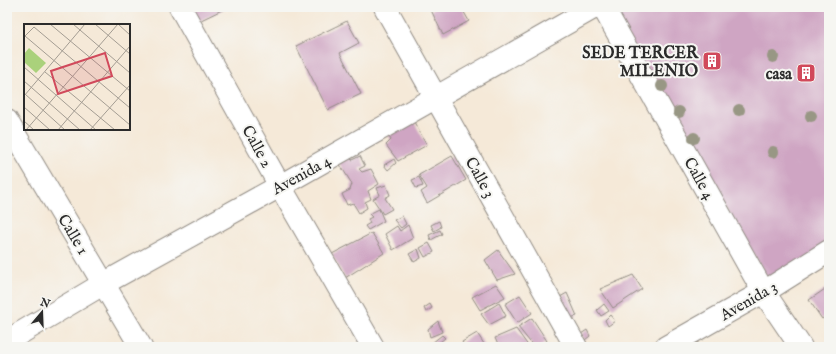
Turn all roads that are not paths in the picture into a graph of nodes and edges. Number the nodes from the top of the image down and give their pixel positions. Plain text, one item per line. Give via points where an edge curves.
1 (180, 7) edge
2 (385, 7) edge
3 (595, 7) edge
4 (603, 7) edge
5 (436, 98) junction
6 (7, 121) edge
7 (280, 186) junction
8 (829, 251) edge
9 (103, 284) junction
10 (763, 291) junction
11 (7, 341) edge
12 (141, 347) edge
13 (373, 347) edge
14 (576, 347) edge
15 (666, 347) edge
16 (801, 347) edge

1 - 7 street, Calle 2
2 - 5 street, Calle 3
3 - 5 street, Avenida 4
4 - 10 street, Calle 4
5 - 7 street, Avenida 4
5 - 14 street, Calle 3
6 - 9 street, Calle 1
7 - 9 street, Avenida 4
7 - 13 street, Calle 2
8 - 10 street, Avenida 3
9 - 11 street, Avenida 4
9 - 12 street, Calle 1
10 - 15 street, Avenida 3
10 - 16 street, Calle 4

